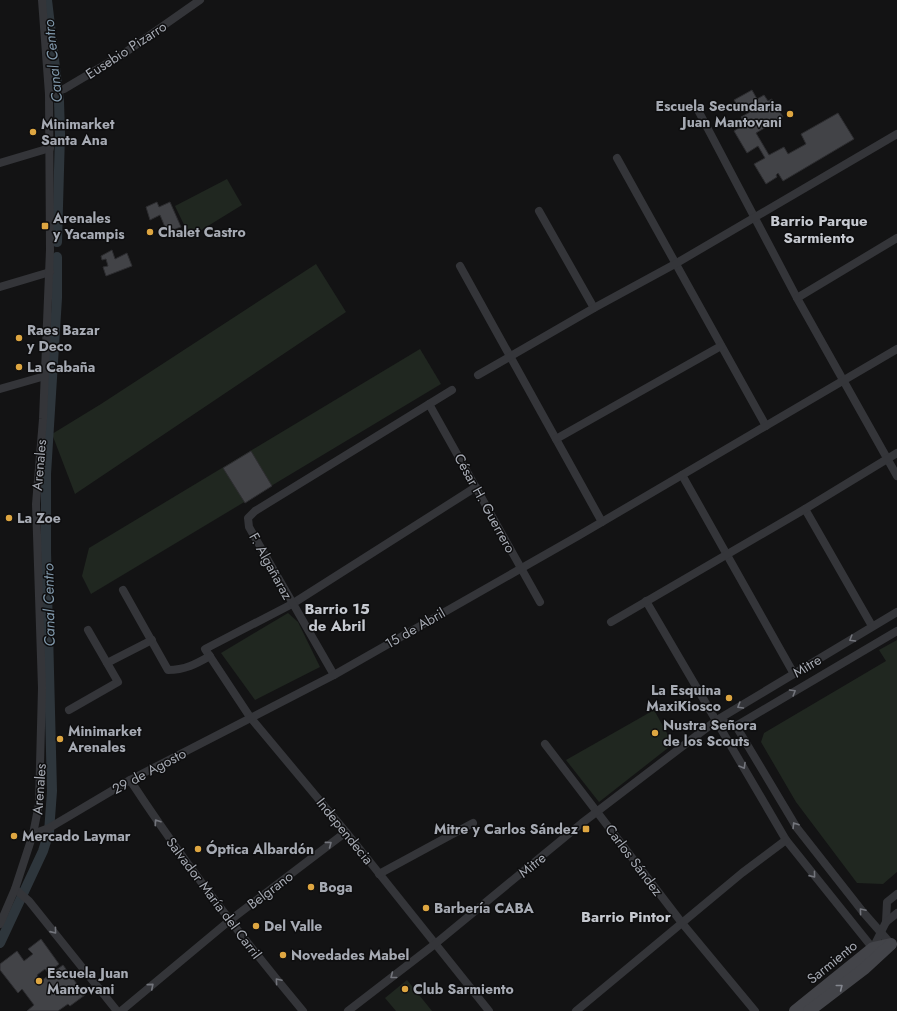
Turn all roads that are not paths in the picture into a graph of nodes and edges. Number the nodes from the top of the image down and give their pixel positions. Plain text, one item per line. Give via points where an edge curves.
1 (42, 0) edge
2 (200, 0) edge
3 (52, 94) junction
4 (699, 112) dead end
5 (897, 134) edge
6 (50, 148) junction
7 (616, 158) dead end
8 (0, 163) edge
9 (539, 211) dead end
10 (754, 217) junction
11 (897, 238) edge
12 (675, 264) junction
13 (460, 266) dead end
14 (50, 272) junction
15 (0, 287) edge
16 (797, 298) junction
17 (594, 308) junction
18 (721, 346) junction
19 (897, 349) edge
20 (510, 357) junction
21 (478, 375) dead end
22 (45, 376) junction
23 (843, 381) junction
24 (0, 389) edge
25 (452, 390) dead end
26 (429, 404) junction
27 (766, 426) junction
28 (556, 439) junction
29 (897, 453) edge
30 (887, 458) junction
31 (682, 475) junction
32 (897, 476) edge
33 (476, 486) junction
34 (805, 509) junction
35 (602, 522) junction
36 (727, 555) junction
37 (521, 568) junction
38 (123, 590) dead end
39 (646, 601) junction
40 (540, 602) dead end
41 (292, 604) junction
42 (897, 612) edge
43 (611, 622) dead end
44 (872, 626) junction
45 (88, 630) dead end
46 (897, 631) edge
47 (152, 640) junction
48 (208, 652) junction
49 (107, 663) junction
50 (794, 674) junction
51 (334, 675) junction
52 (69, 710) dead end
53 (250, 717) junction
54 (717, 720) junction
55 (736, 726) junction
56 (545, 744) dead end
57 (130, 780) junction
58 (597, 811) junction
59 (473, 823) dead end
60 (346, 832) junction
61 (33, 834) junction
62 (786, 840) junction
63 (379, 874) junction
64 (18, 891) junction
65 (897, 894) edge
66 (897, 913) edge
67 (229, 921) junction
68 (682, 922) junction
69 (886, 922) junction
70 (0, 924) edge
71 (881, 932) junction
72 (894, 941) edge
73 (435, 944) junction
74 (876, 952) junction
75 (117, 1011) edge
76 (121, 1011) edge
77 (303, 1011) edge
78 (348, 1011) edge
79 (489, 1011) edge
80 (576, 1011) edge
81 (755, 1011) edge
82 (795, 1011) edge
83 (809, 1011) edge

1 - 3 street, Arenales
2 - 3 street, Eusebio Pizarro via 123,54
3 - 6 street, Arenales
4 - 10 street
5 - 10 street
6 - 8 street
6 - 14 street, Arenales
7 - 12 street
9 - 17 street
10 - 12 street
10 - 16 street
11 - 16 street
12 - 17 street
12 - 18 street
13 - 20 street
14 - 15 street
14 - 22 street, Arenales
16 - 23 street
17 - 20 street
18 - 27 street
18 - 28 street
19 - 23 street, 15 de Abril
20 - 21 street
20 - 28 street
22 - 24 street
22 - 61 street, Arenales via 36,504 42,688 41,762 39,804
23 - 27 street, 15 de Abril
23 - 30 street
25 - 26 street
26 - 33 street, César H. Guerrero
26 - 41 street, F. Algañaraz via 255,511 248,518 249,527
27 - 31 street, 15 de Abril
28 - 35 street
29 - 30 street
30 - 32 street
30 - 34 street
31 - 35 street, 15 de Abril
31 - 36 street
33 - 37 street, César H. Guerrero
33 - 41 street
34 - 36 street
34 - 44 street
35 - 37 street, 15 de Abril
36 - 39 street
36 - 50 street
37 - 40 street, César H. Guerrero
37 - 51 street, 15 de Abril
38 - 47 street
39 - 43 street
39 - 54 street
41 - 48 street
41 - 51 street, F. Algañaraz
42 - 44 street, Mitre
44 -> 50 street, Mitre
45 - 49 street
55 -> 46 street, Mitre
47 - 48 street via 168,670 192,667
47 - 49 street
48 - 53 street, Independecia
49 - 52 street via 118,682
50 -> 54 street, Mitre
51 - 53 street, 15 de Abril
53 - 57 street, 29 de Agosto
53 - 60 street, Independecia
54 - 55 street
54 - 58 street, Mitre
54 -> 62 street
71 -> 55 street via 797,828
56 - 58 street, Carlos Sández
57 - 61 street, 29 de Agosto via 47,829
67 -> 57 street, Salvador María del Carril via 168,838
58 - 68 street, Carlos Sández
58 - 73 street, Mitre
59 - 63 street
60 - 63 street, Independecia
67 -> 60 street, Belgrano
61 - 64 street, Arenales
62 - 68 street
62 -> 74 street
63 - 73 street, Independecia
64 - 70 street, Arenales
64 -> 75 street via 29,901
65 - 69 street via 886,902
66 - 69 street
76 -> 67 street, Belgrano
77 -> 67 street, Salvador María del Carril
68 - 80 street
68 - 81 street, Carlos Sández
69 - 71 street
71 - 72 street
71 - 74 street
72 - 74 main road, Sarmiento
73 -> 78 street, Mitre
73 - 79 street, Independecia
74 - 82 main road, Sarmiento
83 -> 74 main road, Sarmiento via 864,969

